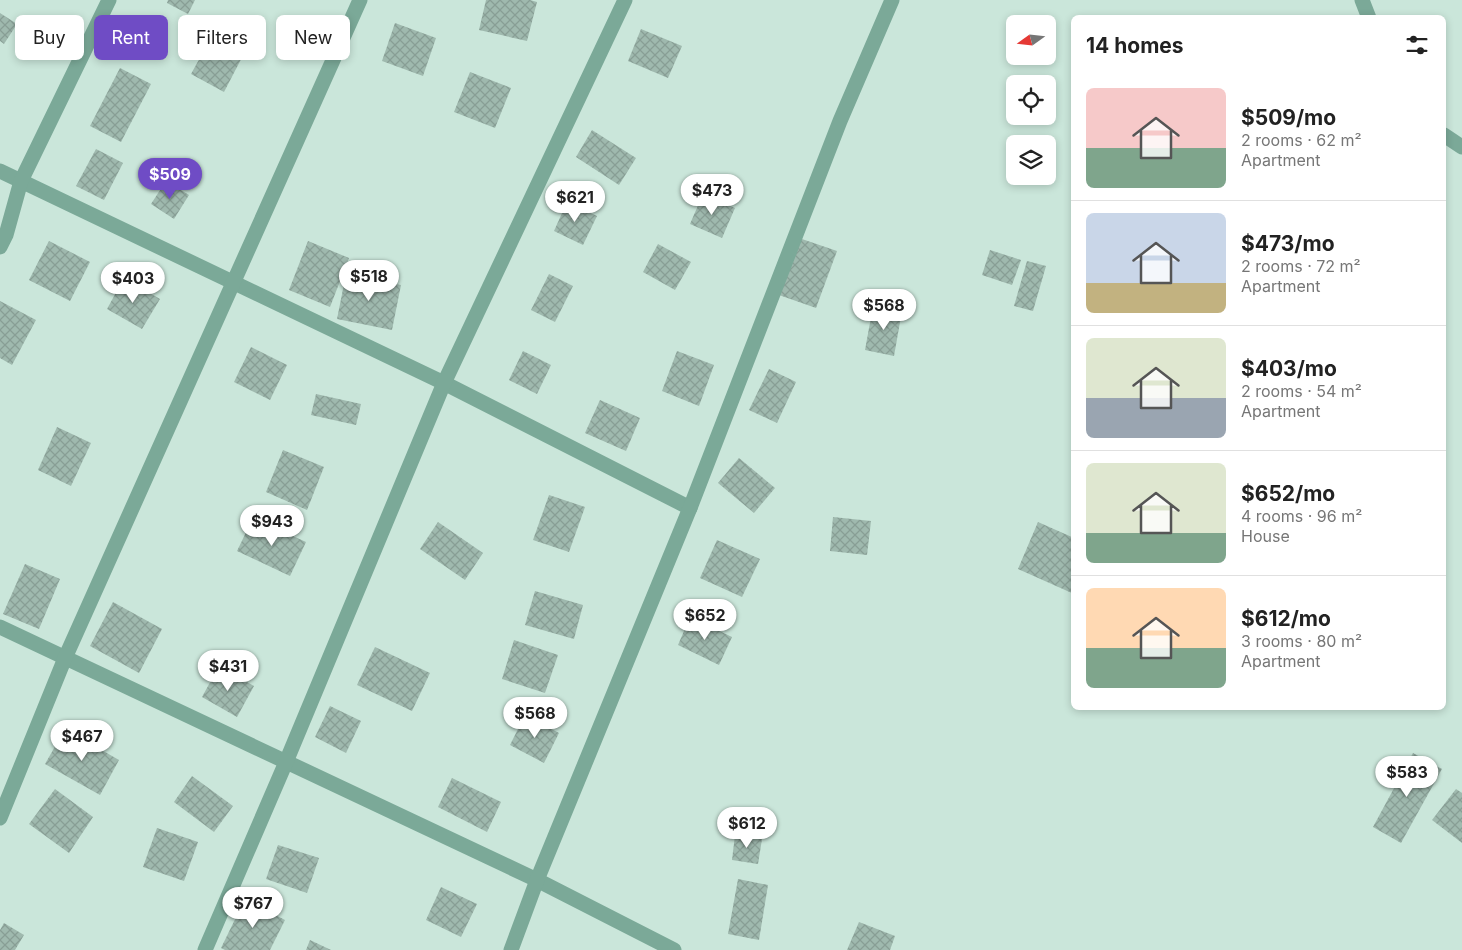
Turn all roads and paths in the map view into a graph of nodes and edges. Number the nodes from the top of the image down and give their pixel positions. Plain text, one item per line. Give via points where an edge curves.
1 (109, 0) edge
2 (360, 0) edge
3 (625, 0) edge
4 (892, 0) edge
5 (1362, 0) edge
6 (1368, 15) edge
7 (1446, 136) edge
8 (1462, 147) edge
9 (0, 170) edge
10 (21, 181) junction
11 (0, 247) edge
12 (233, 282) junction
13 (444, 383) junction
14 (690, 508) junction
15 (0, 627) edge
16 (65, 658) junction
17 (286, 762) junction
18 (0, 818) edge
19 (537, 880) junction
20 (205, 950) edge
21 (512, 950) edge
22 (674, 950) edge

1 - 10 street
2 - 12 street
3 - 13 street
4 - 14 street via 840,121
5 - 6 street
7 - 8 street
9 - 10 street
10 - 11 street
10 - 12 street
12 - 13 street
12 - 16 street
13 - 14 street
13 - 17 street
14 - 19 street
15 - 16 street
16 - 17 street
16 - 18 street
17 - 19 street
17 - 20 street
19 - 21 street
19 - 22 street

